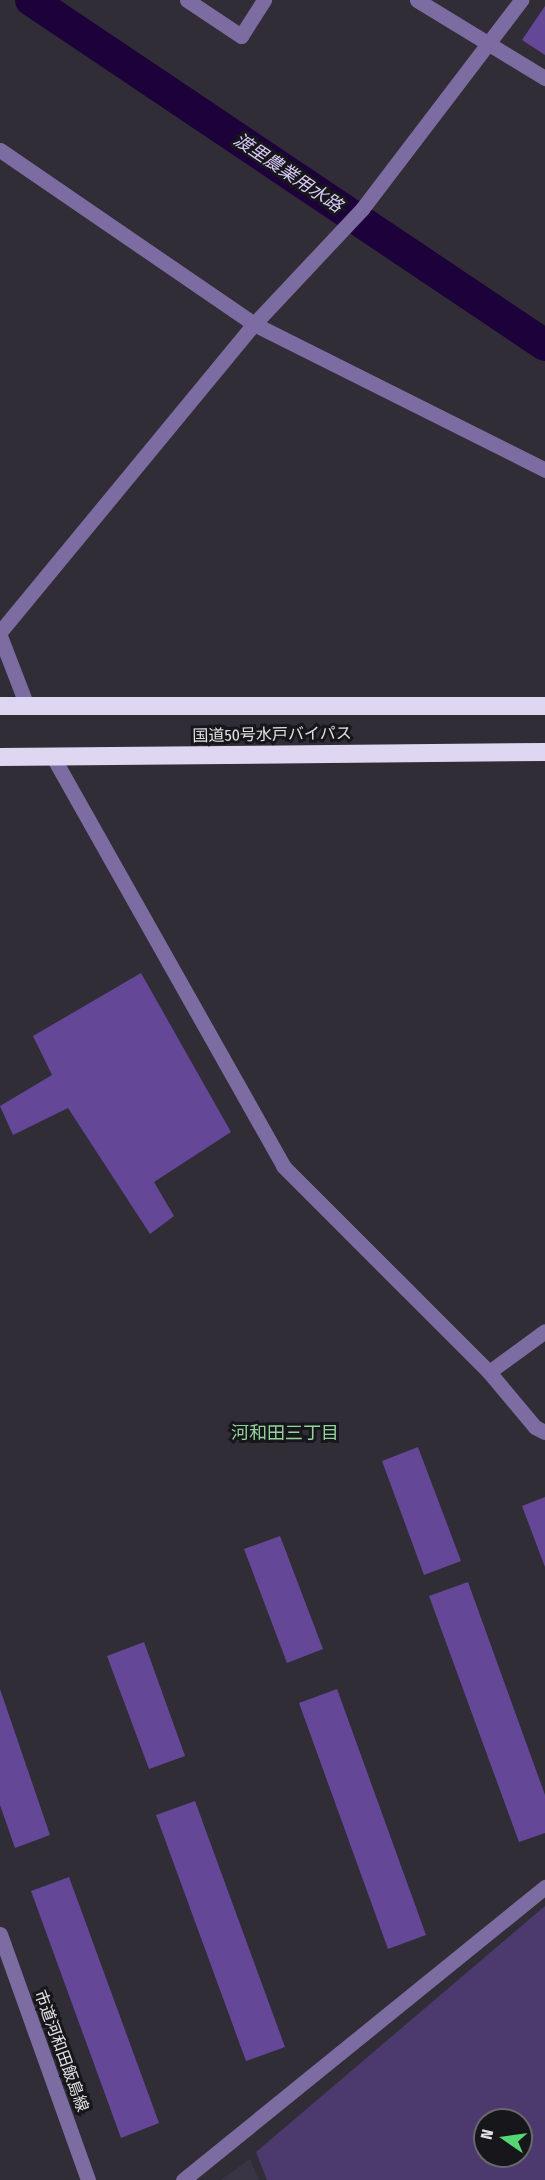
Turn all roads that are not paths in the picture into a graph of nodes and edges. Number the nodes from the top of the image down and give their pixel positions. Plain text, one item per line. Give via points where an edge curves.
1 (188, 0) edge
2 (264, 0) edge
3 (417, 0) edge
4 (521, 0) edge
5 (491, 44) junction
6 (545, 78) edge
7 (0, 150) edge
8 (254, 324) junction
9 (545, 470) edge
10 (0, 634) edge
11 (0, 706) edge
12 (27, 706) junction
13 (545, 706) edge
14 (545, 752) edge
15 (0, 757) edge
16 (53, 757) junction
17 (545, 1331) edge
18 (489, 1372) junction
19 (545, 1432) edge
20 (545, 1887) edge
21 (0, 1934) edge
22 (88, 2180) edge
23 (183, 2180) edge

1 - 2 street via 241,36
3 - 5 street
4 - 5 street
5 - 6 street
5 - 8 street via 362,209
7 - 8 street
8 - 9 street
8 - 10 street
10 - 12 street
11 - 12 highway, 国道50号水戸バイパス
12 - 13 highway, 国道50号水戸バイパス
14 - 16 highway, 国道50号水戸バイパス
15 - 16 highway, 国道50号水戸バイパス
16 - 18 street via 283,1166
17 - 18 street
18 - 19 street via 535,1427
20 - 23 street
21 - 22 street, 市道河和田飯島線

